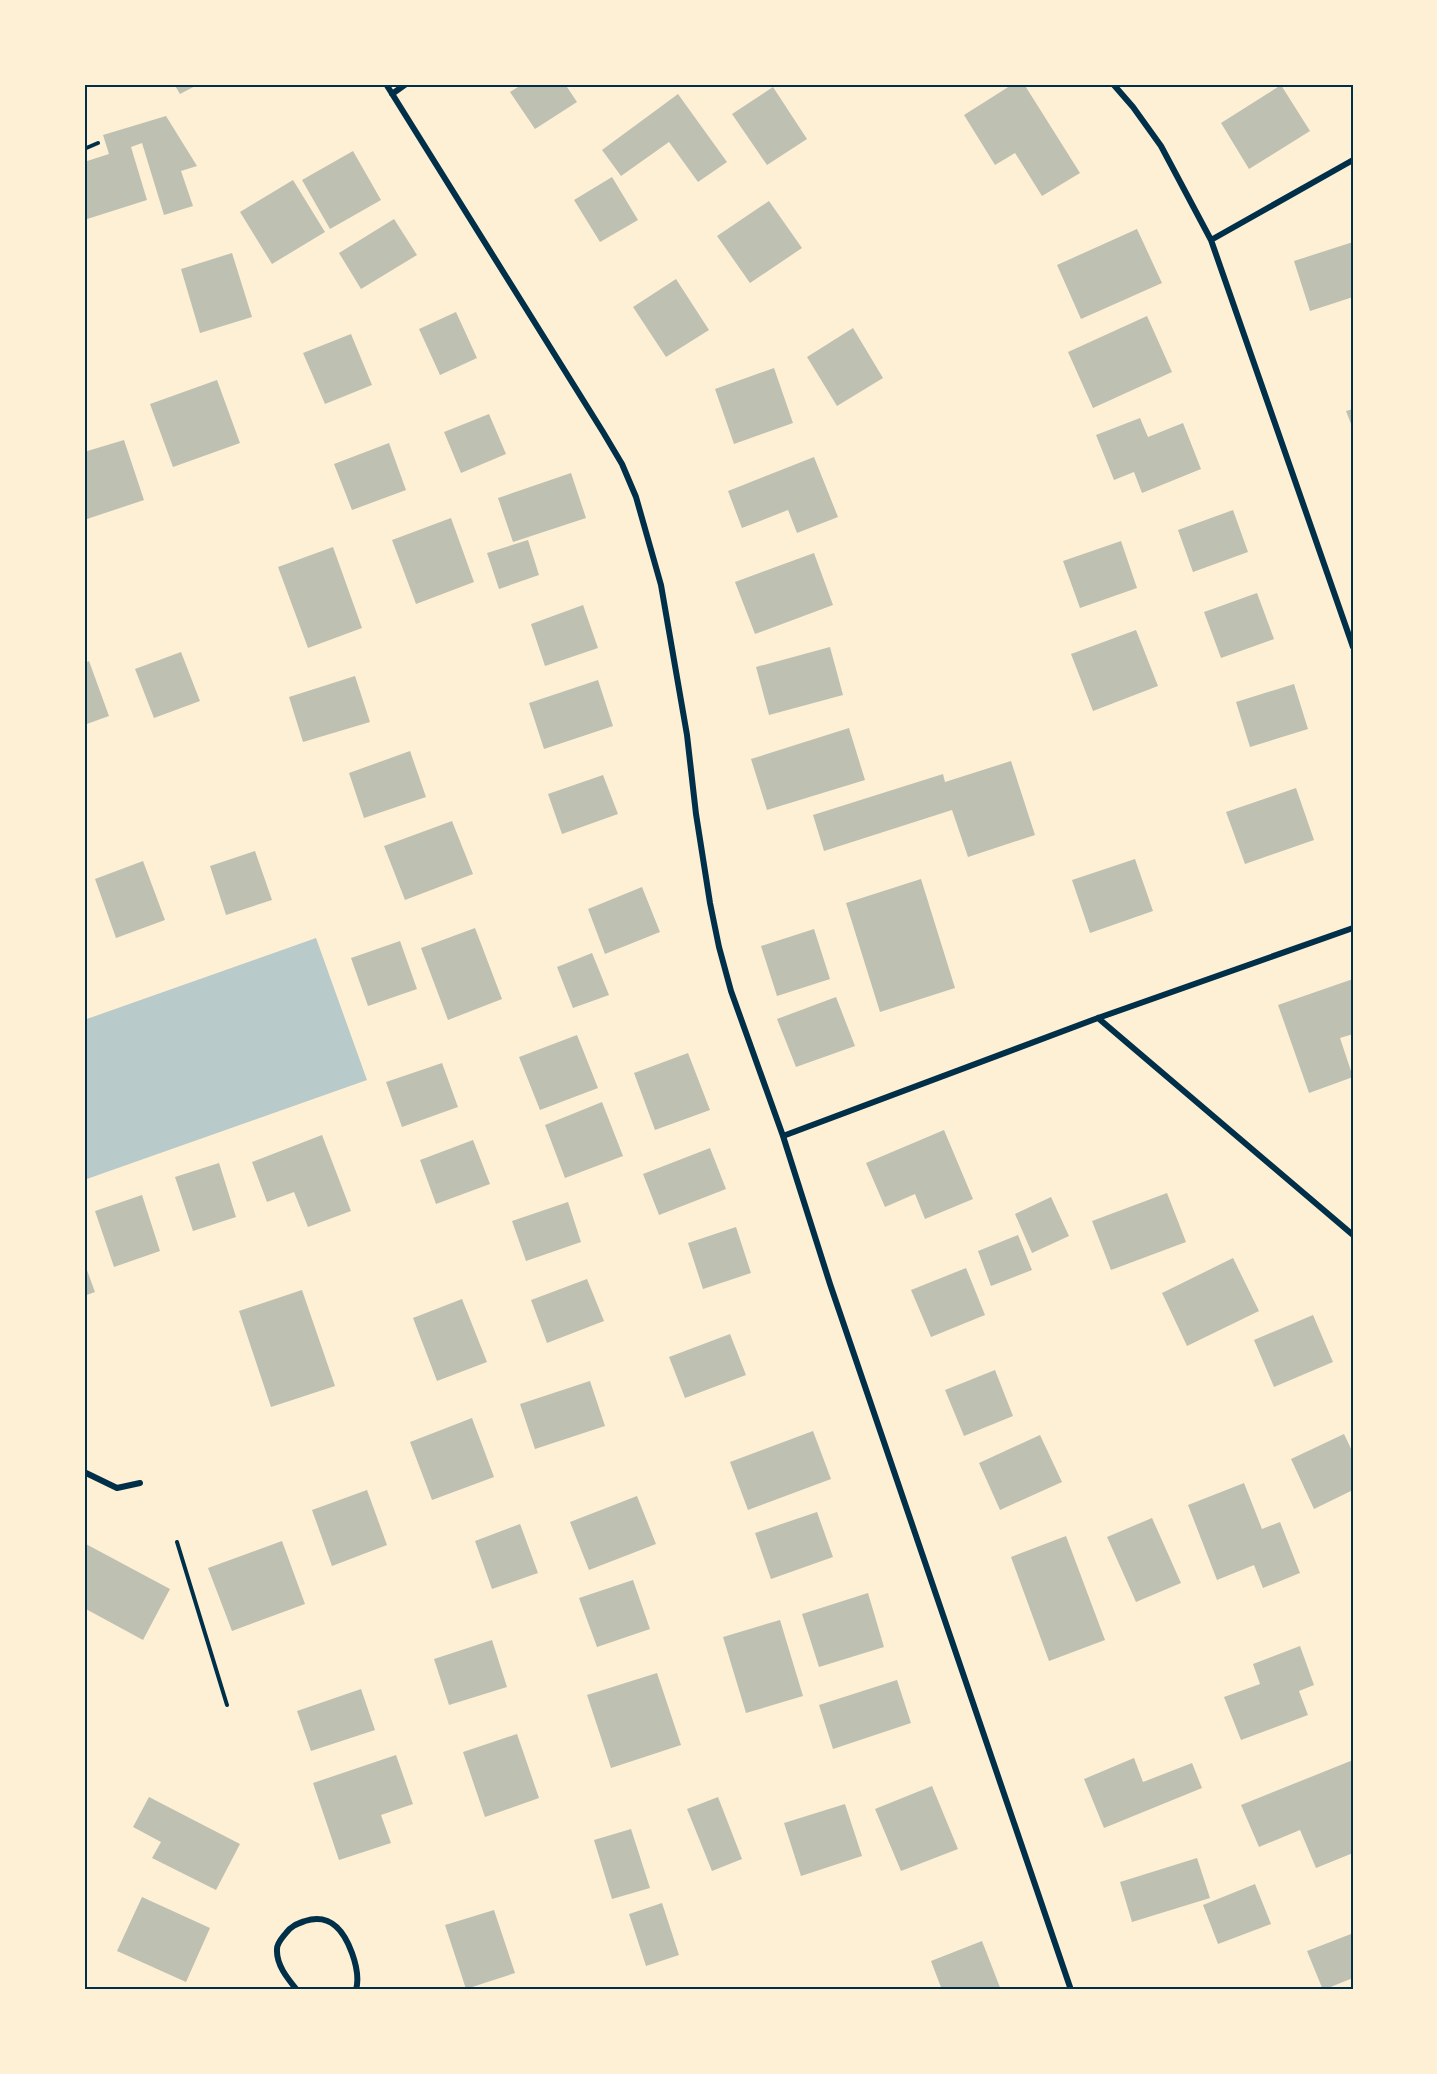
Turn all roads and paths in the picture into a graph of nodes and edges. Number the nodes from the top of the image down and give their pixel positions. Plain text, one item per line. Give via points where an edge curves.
1 (386, 84) edge
2 (406, 84) edge
3 (1113, 84) edge
4 (392, 94) junction
5 (99, 143) dead end
6 (84, 149) edge
7 (1353, 160) edge
8 (1211, 240) junction
9 (1353, 647) edge
10 (1353, 928) edge
11 (1098, 1018) junction
12 (783, 1136) junction
13 (1353, 1235) edge
14 (84, 1472) edge
15 (140, 1483) dead end
16 (177, 1542) dead end
17 (227, 1705) dead end
18 (297, 1990) edge
19 (356, 1990) edge
20 (1071, 1990) edge

1 - 4 street
2 - 4 street
3 - 8 street via 1161,146
4 - 12 street via 603,432 636,497 661,585 671,638 719,947
5 - 6 path
7 - 8 street
8 - 9 street
10 - 11 street
11 - 12 street
11 - 13 street
12 - 20 street
14 - 15 street via 117,1488
16 - 17 path
18 - 19 street via 285,1974 277,1947 296,1924 319,1918 341,1930 348,1942

